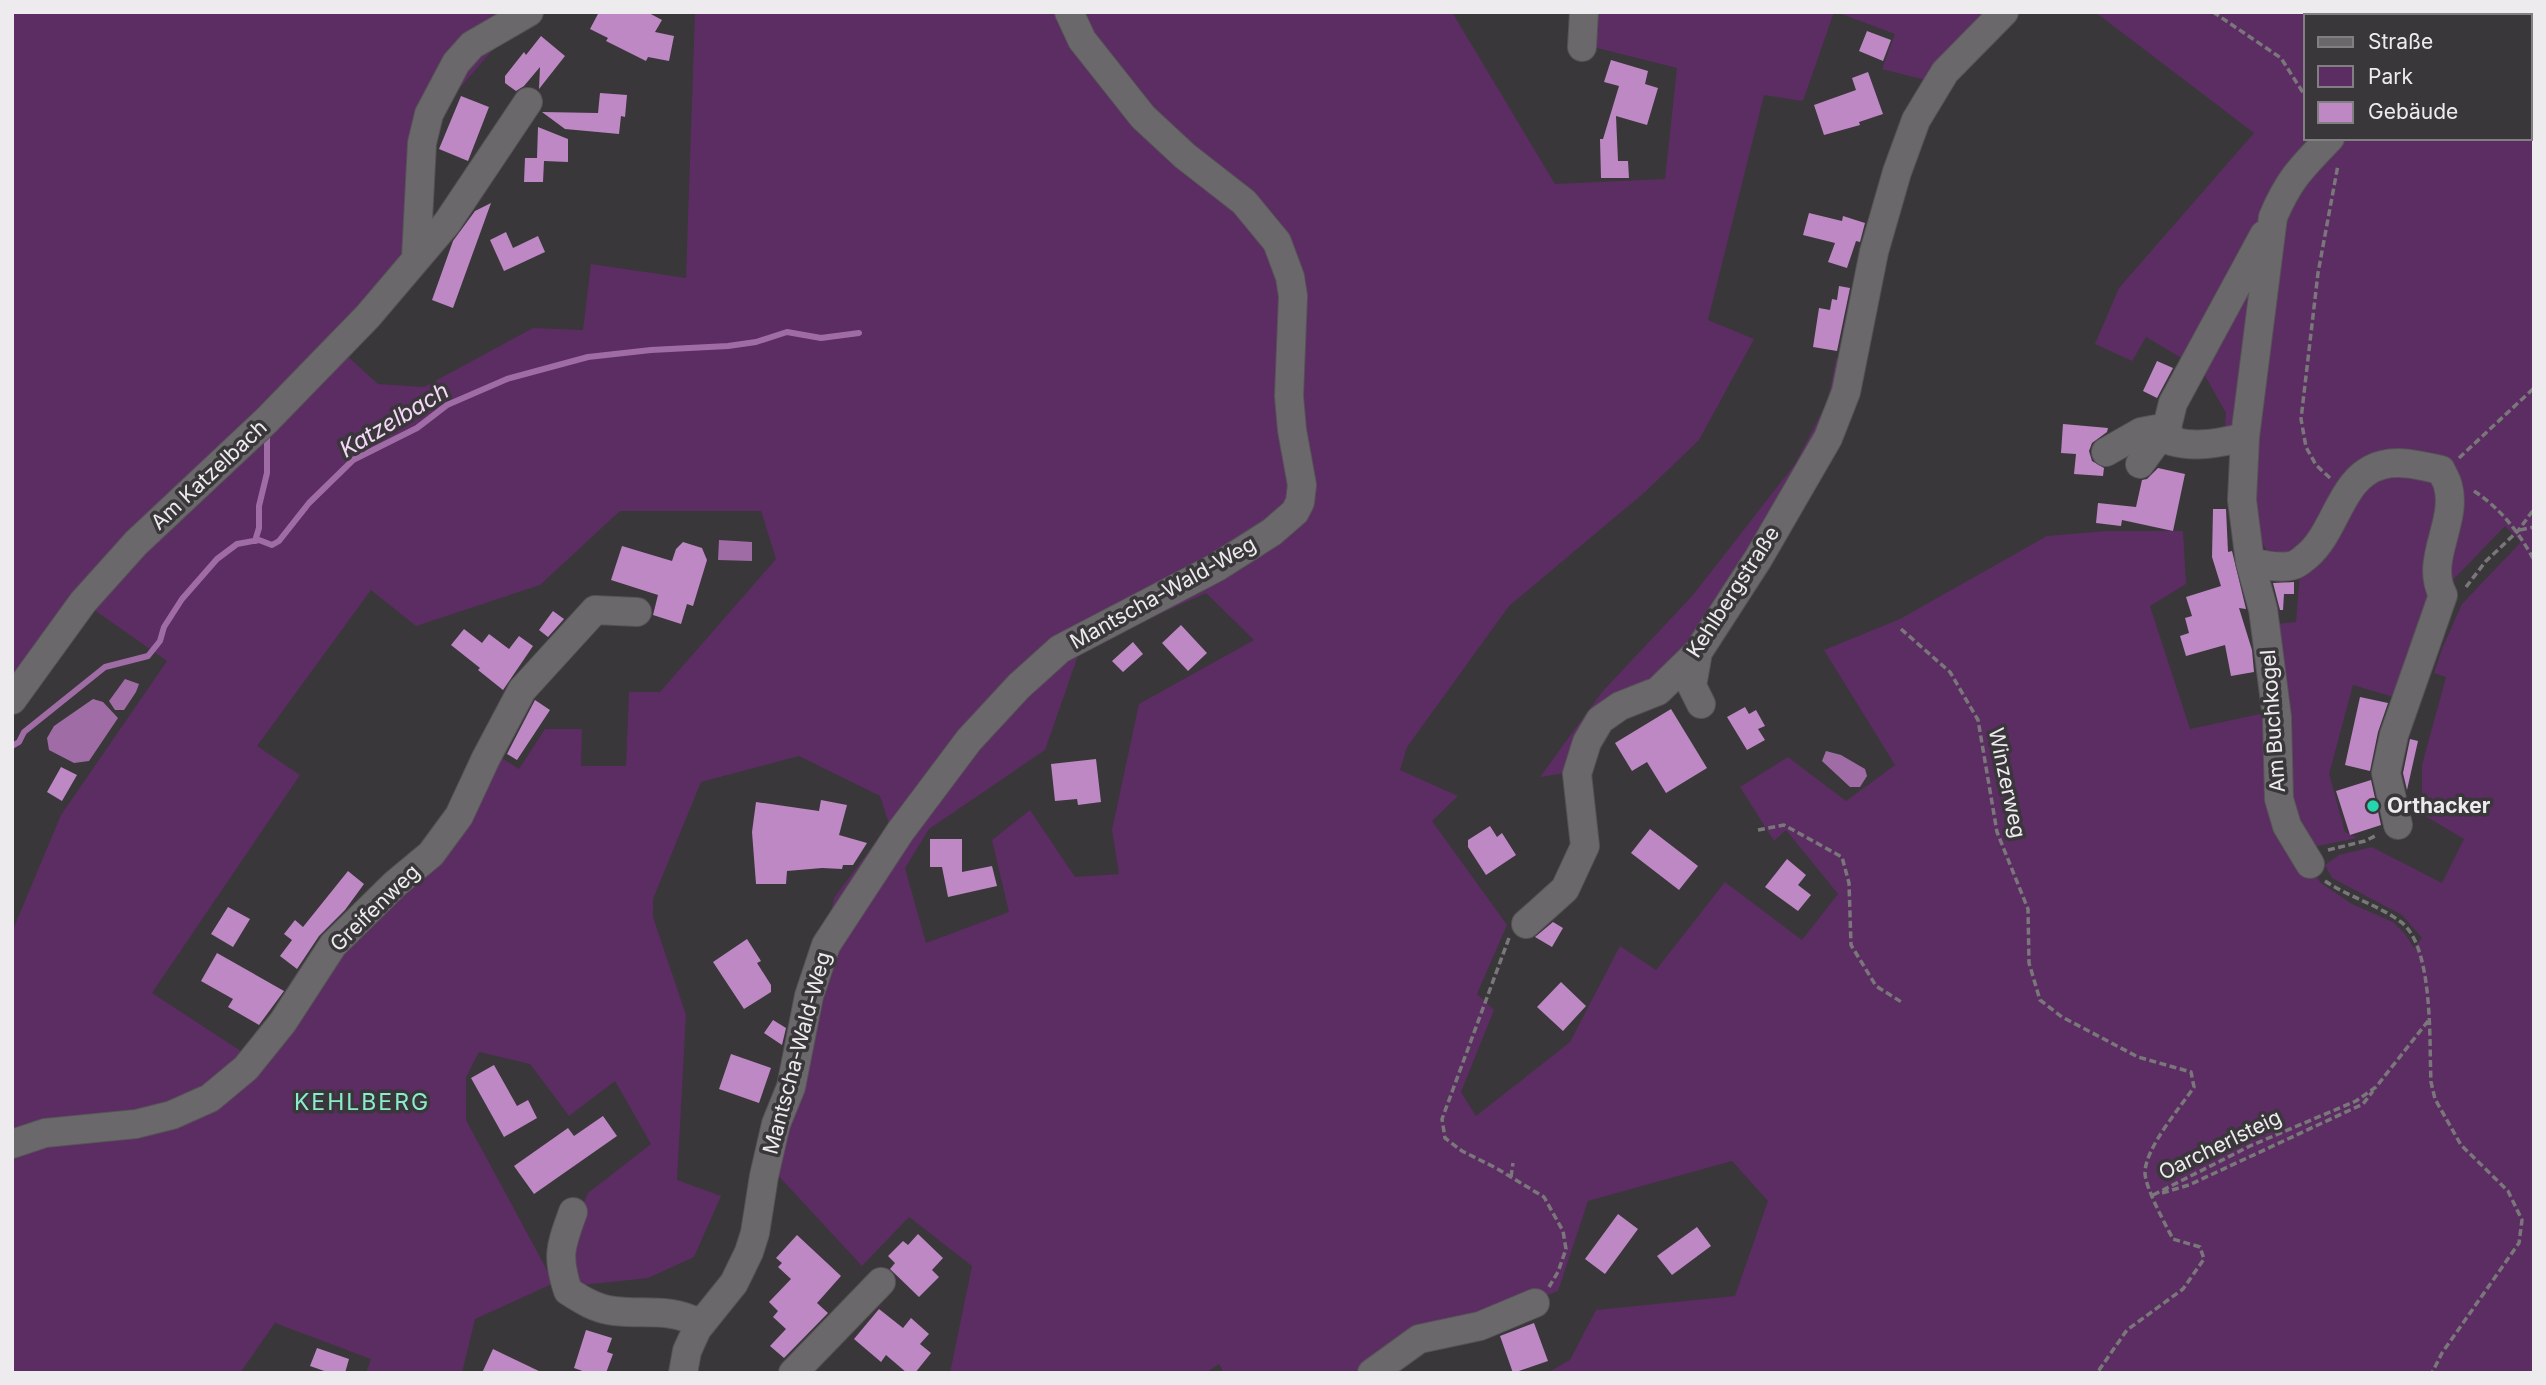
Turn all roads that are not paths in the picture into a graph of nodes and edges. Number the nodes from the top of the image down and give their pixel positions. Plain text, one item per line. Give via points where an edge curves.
1 (529, 12) edge
2 (1069, 12) edge
3 (1584, 12) edge
4 (2004, 12) edge
5 (1582, 47) dead end
6 (528, 102) dead end
7 (2334, 150) edge
8 (2273, 217) junction
9 (416, 258) junction
10 (2167, 427) junction
11 (2245, 437) junction
12 (2106, 452) dead end
13 (2140, 464) dead end
14 (2250, 562) junction
15 (637, 611) dead end
16 (1699, 652) junction
17 (12, 700) edge
18 (1701, 704) dead end
19 (2398, 825) road end
20 (2307, 859) road end
21 (1526, 924) road end
22 (12, 1144) edge
23 (573, 1212) dead end
24 (881, 1283) dead end
25 (1535, 1303) road end
26 (701, 1324) junction
27 (683, 1373) edge
28 (793, 1373) edge
29 (1372, 1373) edge

1 - 9 street via 472,46 456,63 429,114 421,152
2 - 26 street, Mantscha-Wald-Weg via 1082,40 1143,117 1244,202 1277,242 1293,296 1289,396 1303,494 1288,519 1245,550 1059,649 969,740 920,804 826,945 809,996 791,1087 776,1124 755,1234 734,1283
3 - 5 street
4 - 16 street, Kehlbergstraße via 1945,72 1916,120 1896,172 1846,391 1828,438
6 - 9 street, Am Katzelbach via 447,223
7 - 8 street, Am Buchkogel via 2298,171
8 - 10 street via 2173,403
8 - 11 street, Am Buchkogel
9 - 17 street, Am Katzelbach via 368,316 267,421 136,543 83,602
10 - 11 street via 2171,441 2188,445
10 - 12 street via 2141,432
10 - 13 street
11 - 14 street, Am Buchkogel via 2242,500
14 - 19 street via 2295,565 2327,533 2346,493 2380,465 2406,463 2441,470 2449,487 2449,510 2437,564 2443,595 2386,773
14 - 20 street, Am Buchkogel via 2263,610 2277,717 2279,799 2287,826
15 - 22 street, Greifenweg via 595,610 522,690 452,825 431,854 333,945 284,1022 246,1068 210,1098 172,1115 136,1124 45,1133
16 - 18 street via 1692,686
16 - 21 street, Kehlbergstraße via 1658,691 1620,706 1600,720 1577,774 1585,846 1565,889
23 - 26 street via 562,1245 561,1268 568,1291 613,1311 672,1312
24 - 28 street
25 - 29 street via 1480,1326 1419,1339
26 - 27 street, Mantscha-Wald-Weg via 687,1351

